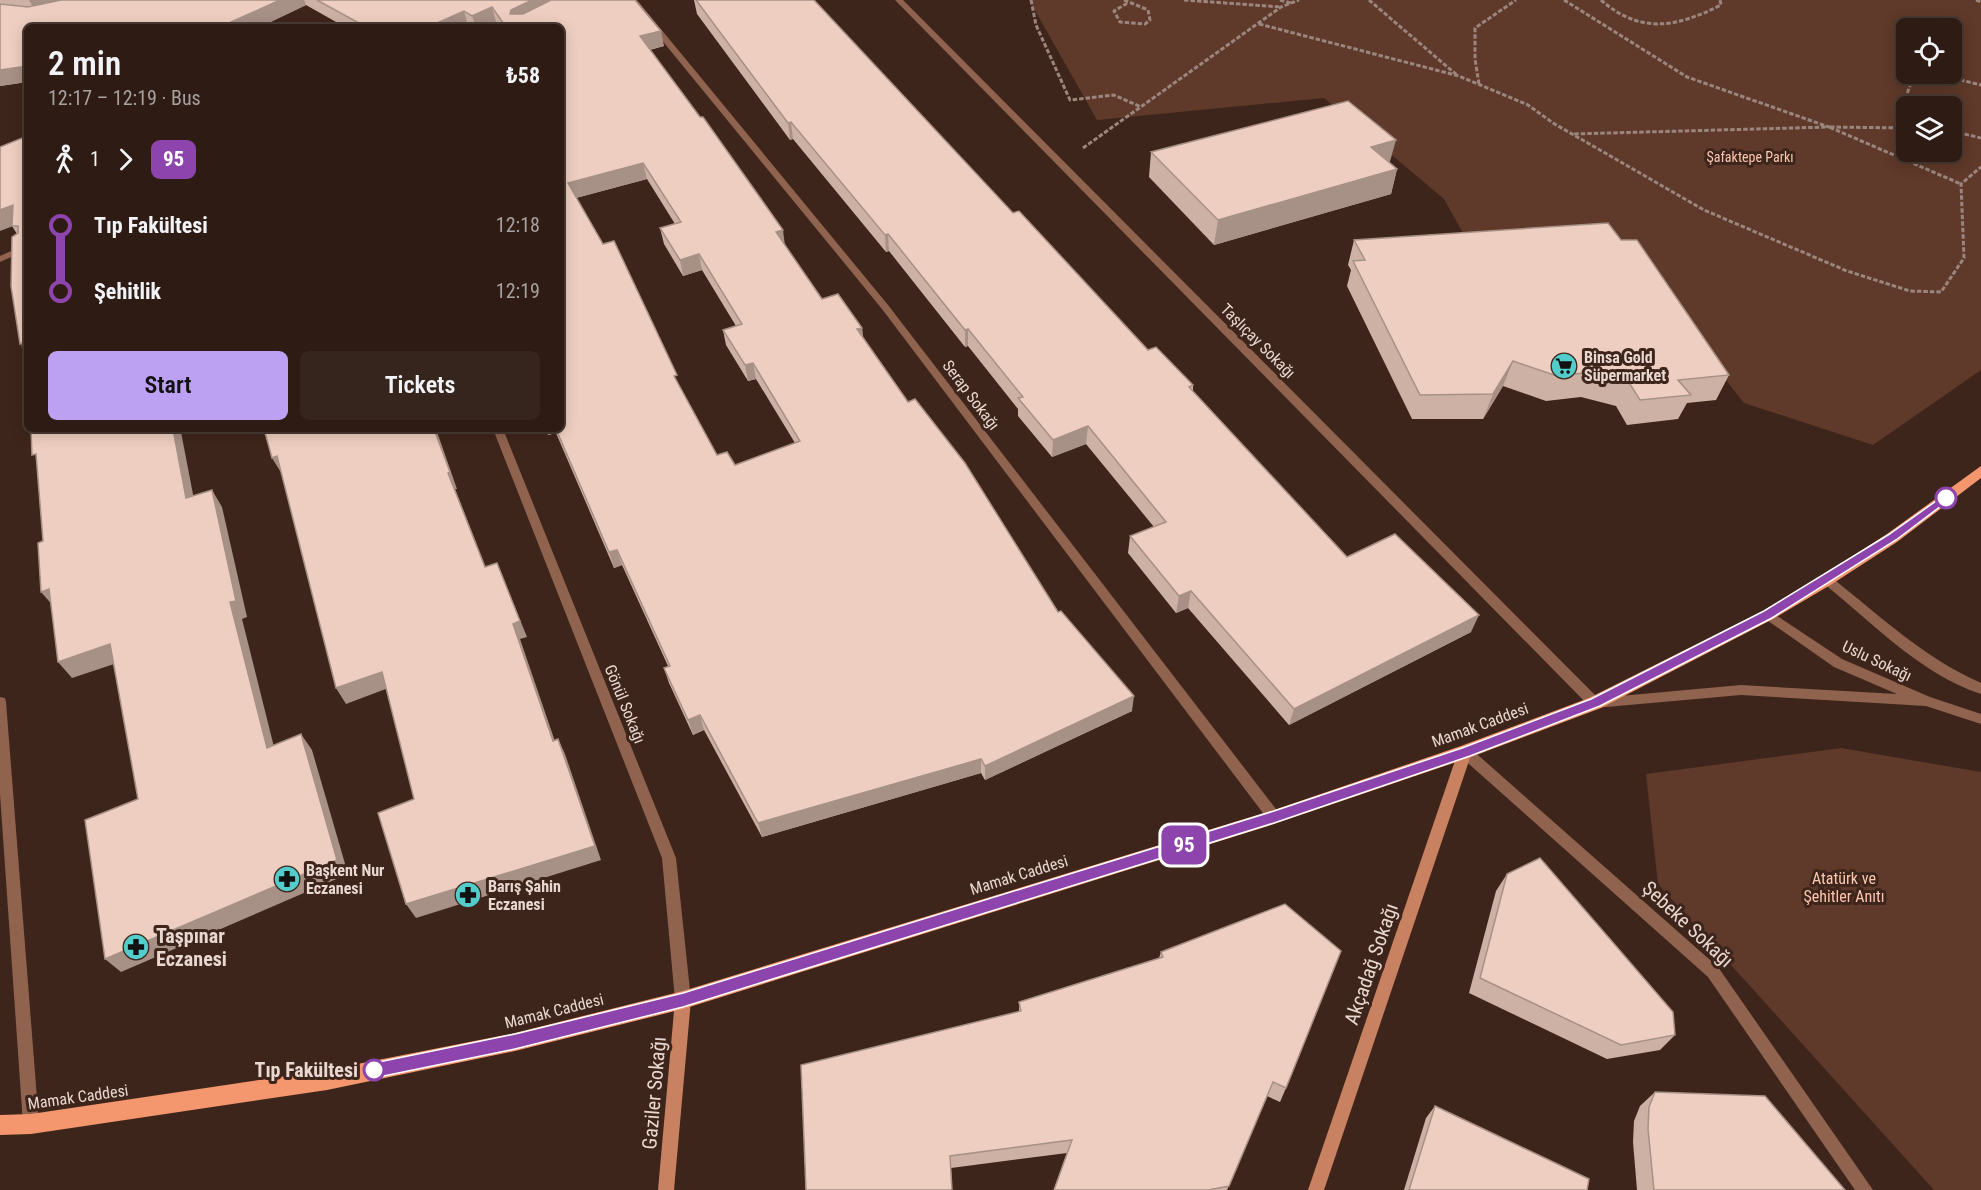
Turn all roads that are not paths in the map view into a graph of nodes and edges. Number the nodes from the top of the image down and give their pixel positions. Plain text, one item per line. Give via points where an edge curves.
1 (633, 0) edge
2 (899, 0) edge
3 (24, 249) edge
4 (0, 259) edge
5 (499, 432) edge
6 (1981, 471) edge
7 (1827, 580) junction
8 (1768, 615) junction
9 (1981, 689) edge
10 (1926, 701) junction
11 (0, 702) edge
12 (1595, 703) junction
13 (1981, 719) edge
14 (1465, 752) junction
15 (1274, 817) junction
16 (683, 1000) junction
17 (31, 1124) junction
18 (0, 1125) edge
19 (666, 1190) edge
20 (1316, 1190) edge
21 (1865, 1190) edge

1 - 15 street, Serap Sokağı via 885,307
2 - 12 street, Taşlıçay Sokağı
3 - 4 street
5 - 16 street, Gönül Sokağı via 669,858
6 - 7 main road, Mamak Caddesi
7 - 8 main road, Mamak Caddesi
7 - 9 street via 1961,682
8 - 10 street, Uslu Sokağı via 1838,663
8 - 12 main road, Mamak Caddesi
10 - 12 street via 1741,690
10 - 13 street, Uslu Sokağı
11 - 17 street
12 - 14 main road, Mamak Caddesi
14 - 15 main road, Mamak Caddesi
14 - 20 street, Akçadağ Sokağı
14 - 21 street, Şebeke Sokağı via 1713,972
15 - 16 main road, Mamak Caddesi
16 - 17 main road, Mamak Caddesi via 515,1041 327,1080
16 - 19 street, Gaziler Sokağı
17 - 18 main road, Mamak Caddesi

